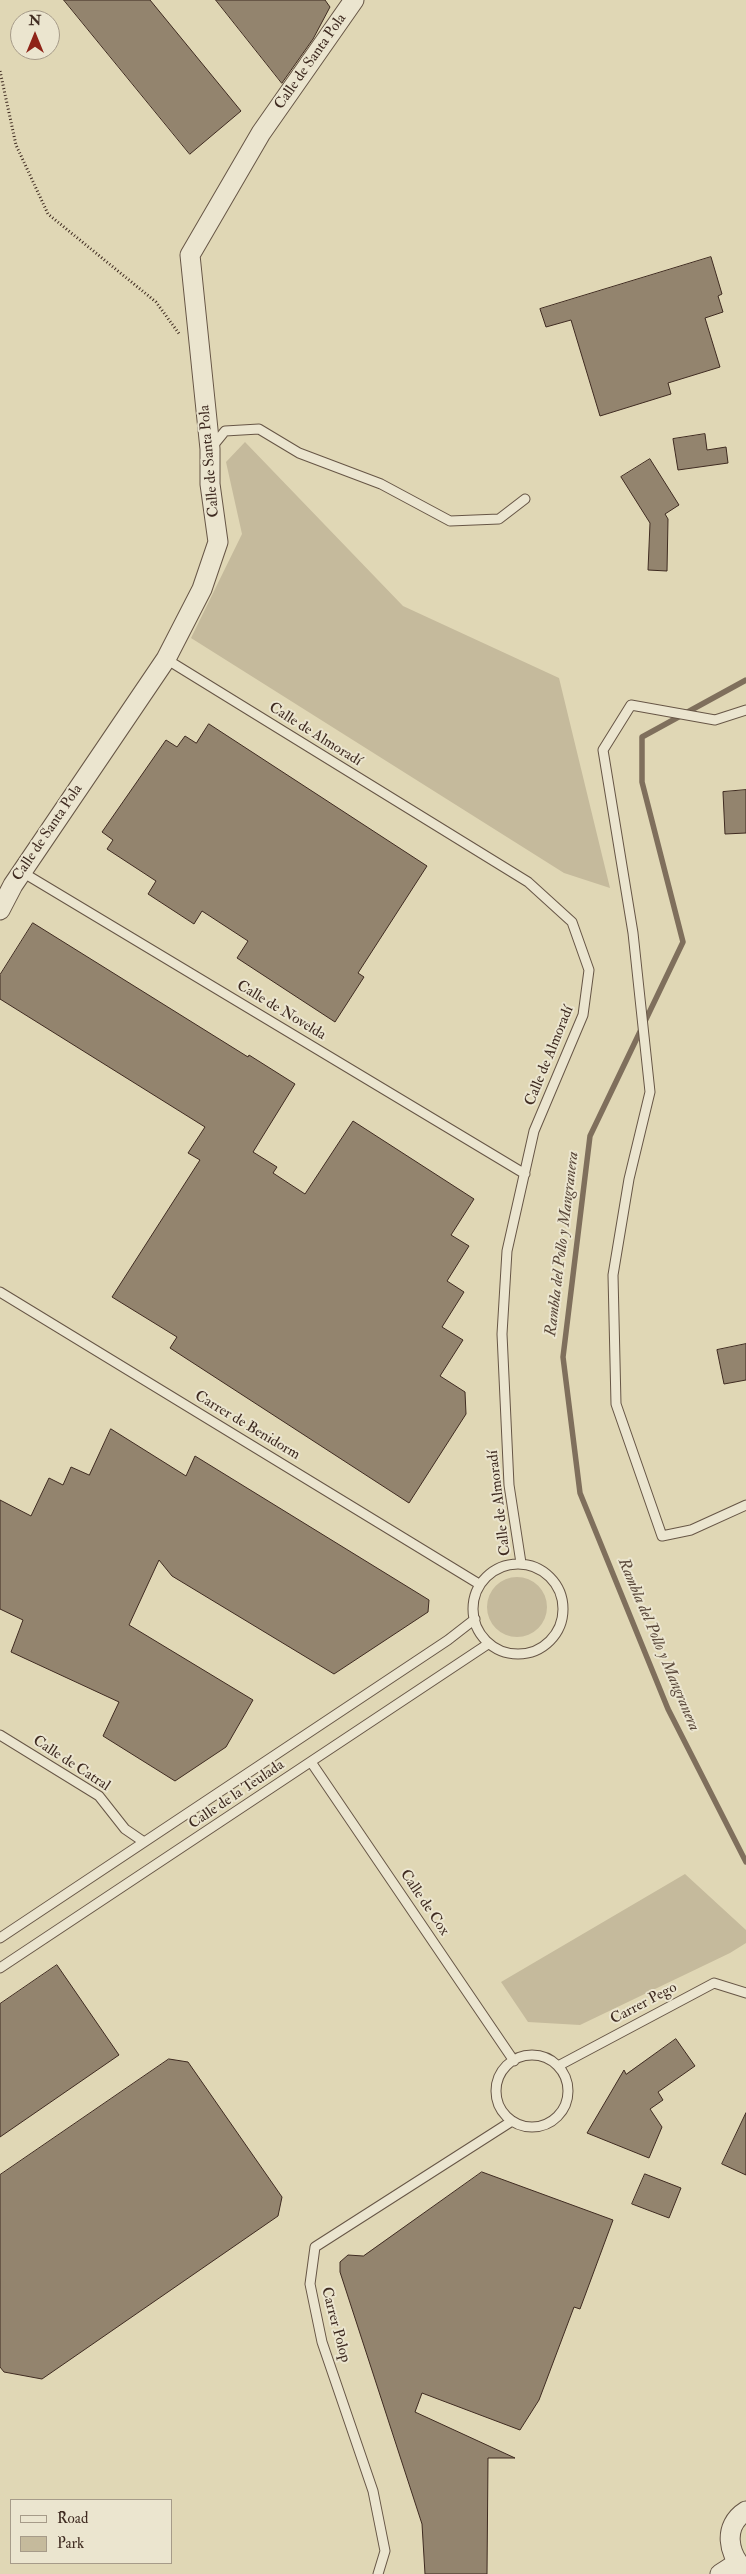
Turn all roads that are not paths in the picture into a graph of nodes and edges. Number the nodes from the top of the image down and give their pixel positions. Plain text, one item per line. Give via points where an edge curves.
1 (354, 0) edge
2 (210, 449) junction
3 (525, 499) dead end
4 (166, 659) junction
5 (746, 710) edge
6 (22, 872) junction
7 (0, 910) edge
8 (525, 1174) junction
9 (0, 1292) edge
10 (746, 1505) edge
11 (521, 1563) junction
12 (479, 1584) junction
13 (474, 1619) junction
14 (488, 1644) junction
15 (0, 1735) edge
16 (310, 1762) junction
17 (144, 1842) junction
18 (0, 1938) edge
19 (0, 1968) edge
20 (746, 1993) edge
21 (514, 2061) junction
22 (558, 2066) junction
23 (512, 2121) junction
24 (746, 2512) edge
25 (742, 2567) edge
26 (378, 2574) edge
27 (720, 2574) edge

1 - 2 street, Calle de Santa Pola via 261,133 190,255
2 - 3 lane via 225,431 259,429 298,453 381,484 450,522 499,519
2 - 4 street, Calle de Santa Pola via 210,484 218,542 202,589
4 - 6 street, Calle de Santa Pola
4 - 8 lane, Calle de Almoradí via 528,882 572,922 590,970 583,1015 534,1131
5 - 10 lane via 715,720 631,704 603,750 633,933 650,1092 628,1179 613,1275 616,1404 662,1536 691,1530
6 - 7 street, Calle de Santa Pola
6 - 8 lane, Calle de Novelda
8 - 11 lane, Calle de Almoradí via 507,1251 502,1334 508,1485
9 - 12 lane, Carrer de Benidorm
11 - 12 lane via 499,1567
11 - 14 lane via 536,1567 554,1581 561,1595 562,1621 551,1640 532,1652 510,1653
12 - 13 lane via 473,1599
13 - 14 lane via 480,1635
13 - 17 lane, Calle de la Teulada via 448,1640
14 - 16 lane, Calle de la Teulada
15 - 17 lane, Calle de Catral via 99,1796 125,1830
16 - 19 lane, Calle de la Teulada
16 - 21 lane, Calle de Cox
17 - 18 lane, Calle de la Teulada
20 - 22 lane, Carrer Pego via 714,1983
21 - 22 lane via 529,2056 542,2057
21 - 23 lane via 502,2072 496,2090 498,2103
22 - 23 lane via 568,2089 561,2113 554,2120 536,2127
23 - 26 lane, Carrer Polop via 315,2247 310,2284 322,2342 372,2491 385,2551
24 - 25 street via 733,2526 729,2538 731,2552
25 - 27 street

